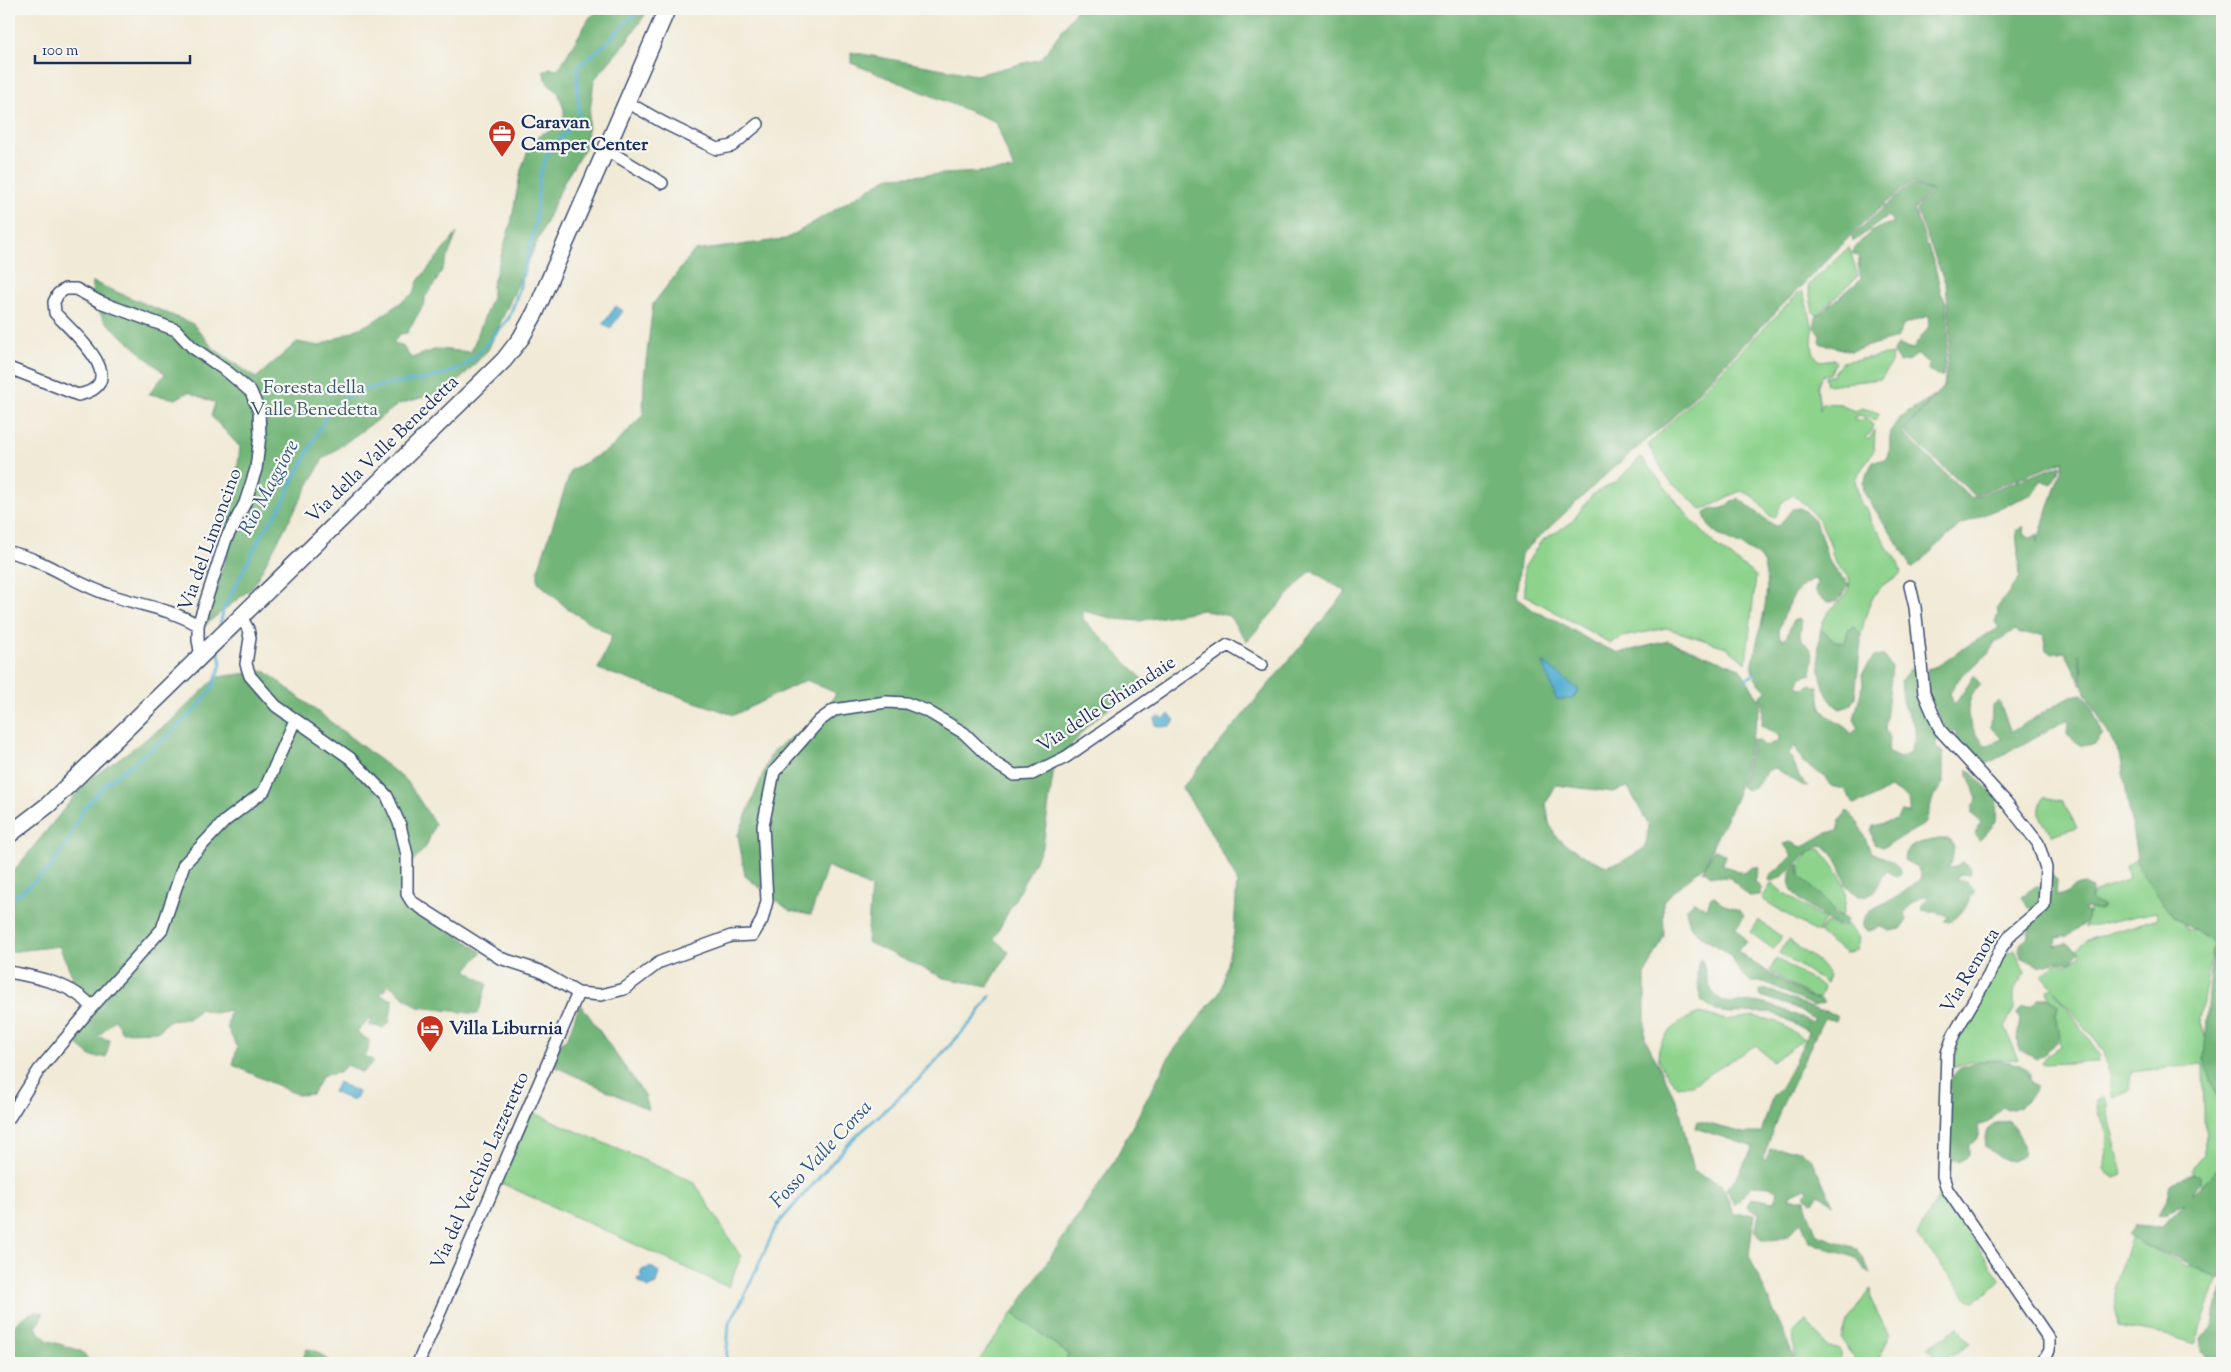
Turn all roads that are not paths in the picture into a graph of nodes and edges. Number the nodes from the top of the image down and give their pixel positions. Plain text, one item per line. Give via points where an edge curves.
1 (667, 9) edge
2 (625, 101) junction
3 (758, 124) dead end
4 (605, 149) junction
5 (662, 184) dead end
6 (9, 368) edge
7 (9, 552) edge
8 (1910, 586) dead end
9 (241, 617) junction
10 (198, 625) junction
11 (205, 652) junction
12 (1262, 665) dead end
13 (295, 720) junction
14 (9, 835) edge
15 (9, 972) edge
16 (578, 993) junction
17 (92, 1008) junction
18 (9, 1118) edge
19 (418, 1363) edge
20 (2042, 1363) edge

1 - 2 main road, Via della Valle Benedetta
2 - 3 street via 717,149 732,146
2 - 4 main road, Via della Valle Benedetta
4 - 5 street
4 - 9 main road, Via della Valle Benedetta via 522,338 504,360
6 - 10 street, Via del Limoncino via 78,395 99,385 103,376 100,365 55,312 54,302 58,294 65,289 76,290 176,330 192,347 251,392 259,411 256,469 245,503 226,539
7 - 10 street via 38,561 108,594 147,604
8 - 20 street, Via Remota via 1924,693 1940,730 2038,842 2046,868 2044,906 2001,948 1947,1053 1943,1176 1947,1189 2049,1339 2049,1350
9 - 11 main road, Via della Valle Benedetta
9 - 13 street, Via delle Ghiandaie via 250,638 246,664 250,676 276,706
10 - 11 street, Via del Limoncino via 198,640
11 - 14 main road, Via della Valle Benedetta via 48,805
12 - 16 street, Via delle Ghiandaie via 1228,645 1066,757 1032,774 1014,774 996,764 964,734 927,711 906,703 886,702 834,710 818,721 774,772 763,826 767,901 762,920 753,935 732,936 660,962 624,989 601,995
13 - 16 street, Via delle Ghiandaie via 350,758 387,796 400,825 407,855 407,894 412,902 500,958 540,971
13 - 17 street via 264,791 225,821 184,864 162,930
15 - 17 street via 59,985 85,999
16 - 19 street, Via del Vecchio Lazzeretto
17 - 18 street via 39,1070

